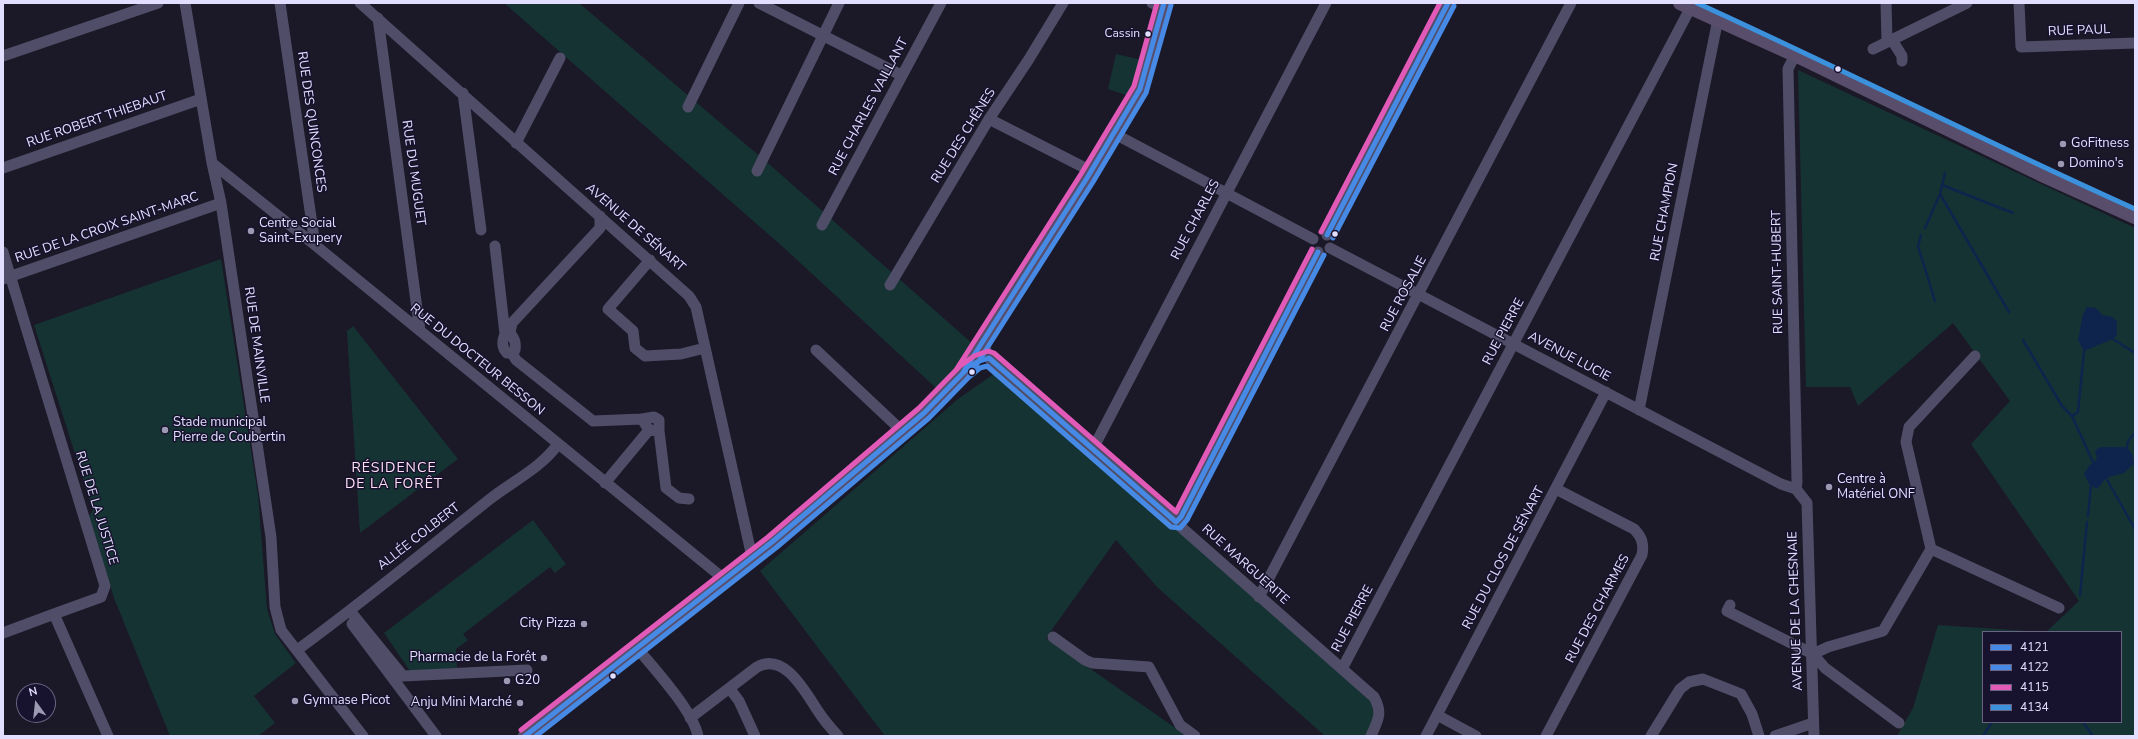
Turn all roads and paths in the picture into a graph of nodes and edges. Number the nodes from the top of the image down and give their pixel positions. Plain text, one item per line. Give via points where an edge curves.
1 (158, 3) edge
2 (185, 3) edge
3 (280, 3) edge
4 (360, 3) edge
5 (739, 3) edge
6 (759, 3) edge
7 (839, 3) edge
8 (941, 3) edge
9 (1062, 3) edge
10 (1326, 3) edge
11 (1448, 3) edge
12 (1571, 3) edge
13 (1886, 3) edge
14 (1968, 3) edge
15 (2019, 3) edge
16 (1160, 5) edge
17 (1688, 5) edge
18 (378, 18) junction
19 (1718, 19) junction
20 (823, 36) junction
21 (1889, 41) junction
22 (2135, 43) edge
23 (1873, 49) dead end
24 (1795, 55) junction
25 (3, 56) edge
26 (560, 58) dead end
27 (1902, 61) dead end
28 (901, 75) junction
29 (463, 93) junction
30 (201, 99) junction
31 (688, 107) dead end
32 (989, 119) junction
33 (1113, 133) junction
34 (516, 143) junction
35 (212, 163) junction
36 (3, 168) edge
37 (757, 170) dead end
38 (1091, 171) junction
39 (1226, 194) junction
40 (221, 203) junction
41 (600, 216) junction
42 (2135, 217) edge
43 (822, 225) dead end
44 (481, 230) dead end
45 (1327, 234) junction
46 (1313, 239) junction
47 (315, 245) junction
48 (495, 246) dead end
49 (1330, 248) junction
50 (3, 252) edge
51 (1318, 252) junction
52 (650, 260) junction
53 (7, 278) edge
54 (890, 284) dead end
55 (1419, 295) junction
56 (420, 331) junction
57 (508, 333) junction
58 (983, 343) junction
59 (1514, 344) junction
60 (705, 348) junction
61 (816, 350) dead end
62 (1975, 356) dead end
63 (988, 358) junction
64 (964, 372) junction
65 (1606, 392) junction
66 (1639, 410) junction
67 (654, 430) junction
68 (902, 431) junction
69 (558, 444) junction
70 (1091, 448) junction
71 (605, 483) junction
72 (1556, 489) junction
73 (1796, 489) junction
74 (689, 499) dead end
75 (1176, 522) junction
76 (1931, 549) junction
77 (752, 557) junction
78 (724, 579) junction
79 (1259, 598) junction
80 (1730, 605) dead end
81 (2059, 608) dead end
82 (348, 613) junction
83 (54, 614) junction
84 (3, 633) edge
85 (1052, 637) dead end
86 (637, 648) junction
87 (297, 650) junction
88 (1812, 654) junction
89 (1342, 669) junction
90 (527, 670) dead end
91 (730, 689) junction
92 (1437, 716) junction
93 (690, 718) junction
94 (1899, 722) dead end
95 (1813, 723) junction
96 (108, 736) edge
97 (363, 736) edge
98 (436, 736) edge
99 (525, 736) edge
100 (698, 736) edge
101 (755, 736) edge
102 (838, 736) edge
103 (1195, 736) edge
104 (1371, 736) edge
105 (1426, 736) edge
106 (1476, 736) edge
107 (1546, 736) edge
108 (1651, 736) edge
109 (1759, 736) edge
110 (1774, 736) edge
111 (1814, 736) edge

1 - 25 street
2 - 30 street, RUE DE MAINVILLE
3 - 47 street, RUE DES QUINCONCES
4 - 18 street, AVENUE DE SÉNART
5 - 31 street
6 - 20 street
7 - 20 street
8 - 28 street, RUE CHARLES VAILLANT
9 - 32 street, RUE DES CHÊNES via 1036,49
10 - 39 street, RUE CHARLES
11 - 45 street
12 - 55 street, RUE ROSALIE
13 - 21 street
14 - 21 street
15 - 22 street, RUE PAUL via 2021,47
16 - 33 main road via 1140,89
17 - 19 main road
17 - 59 street, RUE PIERRE
18 - 29 street, AVENUE DE SÉNART
18 - 56 street, RUE DU MUGUET
19 - 24 main road
19 - 66 street, RUE CHAMPION
20 - 28 street
20 - 37 street
21 - 23 street
21 - 27 street via 1902,56
24 - 42 main road
24 - 73 street, RUE SAINT-HUBERT via 1788,69
26 - 34 street
28 - 43 street, RUE CHARLES VAILLANT
29 - 34 street, AVENUE DE SÉNART
29 - 44 street
30 - 35 street, RUE DE MAINVILLE
30 - 36 street, RUE ROBERT THIEBAUT
32 - 38 street
32 - 54 street, RUE DES CHÊNES
33 - 38 main road
33 - 39 street
34 - 41 street, AVENUE DE SÉNART
35 - 40 street, RUE DE MAINVILLE
35 - 47 street, RUE DU DOCTEUR BESSON
38 - 58 main road
39 - 46 street
39 - 70 street, RUE CHARLES via 1096,443
40 - 53 street, RUE DE LA CROIX SAINT-MARC
40 - 87 street, RUE DE MAINVILLE via 271,537 275,607 281,630
41 - 52 street, AVENUE DE SÉNART
41 - 57 street via 600,228 512,324
45 - 46 street via 1320,234
45 - 49 street via 1332,242
46 - 51 street via 1312,245
47 - 56 street, RUE DU DOCTEUR BESSON
48 - 57 street
49 - 51 street via 1326,252
49 - 55 street, AVENUE LUCIE
50 - 53 street, RUE DE LA JUSTICE
51 - 75 street via 1181,518
52 - 60 street, AVENUE DE SÉNART via 679,286 696,307
52 - 60 street via 608,309 633,331 636,348 645,356 681,354
53 - 83 street, RUE DE LA JUSTICE via 105,586 101,597
55 - 59 street, AVENUE LUCIE
55 - 79 street, RUE ROSALIE
56 - 69 street, RUE DU DOCTEUR BESSON
57 - 67 street via 516,344 512,353 516,360 593,421 657,417
58 - 63 street
58 - 64 main road
59 - 65 street, AVENUE LUCIE
59 - 89 street, RUE PIERRE
60 - 77 street, AVENUE DE SÉNART
61 - 68 street
62 - 76 street via 1909,427 1906,442
63 - 64 street via 977,362
63 - 70 street, RUE MARGUERITE
64 - 68 main road via 924,413
65 - 66 street, AVENUE LUCIE
65 - 72 street, RUE DU CLOS DE SÉNART
66 - 73 street, AVENUE LUCIE via 1781,484
67 - 71 street
67 - 74 street via 666,488 679,498
68 - 77 main road
69 - 71 street, RUE DU DOCTEUR BESSON
69 - 82 street, ALLÉE COLBERT via 549,456 504,488
70 - 75 street, RUE MARGUERITE
71 - 78 street, RUE DU DOCTEUR BESSON
72 - 92 street, RUE DU CLOS DE SÉNART
72 - 107 street, RUE DES CHARMES via 1634,529 1640,535 1643,546 1642,555
73 - 88 street, AVENUE DE LA CHESNAIE via 1807,503
75 - 79 street, RUE MARGUERITE
76 - 81 street
76 - 88 street via 1883,631
77 - 78 main road
78 - 86 main road
79 - 89 street, RUE MARGUERITE
80 - 88 street via 1728,611
82 - 87 street, ALLÉE COLBERT
82 - 90 street via 403,676
82 - 98 street
83 - 84 street
83 - 96 street
85 - 103 street via 1092,663 1149,667 1180,725
86 - 93 street
86 - 99 main road
87 - 97 street, RUE DE MAINVILLE
88 - 94 street via 1825,668
88 - 95 street, AVENUE DE LA CHESNAIE
89 - 104 street, RUE MARGUERITE via 1374,697 1380,708 1378,722
91 - 93 street
91 - 101 street via 739,701
91 - 102 street via 763,663 782,667 796,679
92 - 105 street, RUE DU CLOS DE SÉNART
92 - 106 street
93 - 100 street
95 - 110 street
95 - 111 street, AVENUE DE LA CHESNAIE
108 - 109 street via 1680,689 1689,682 1703,679 1741,694 1752,714

